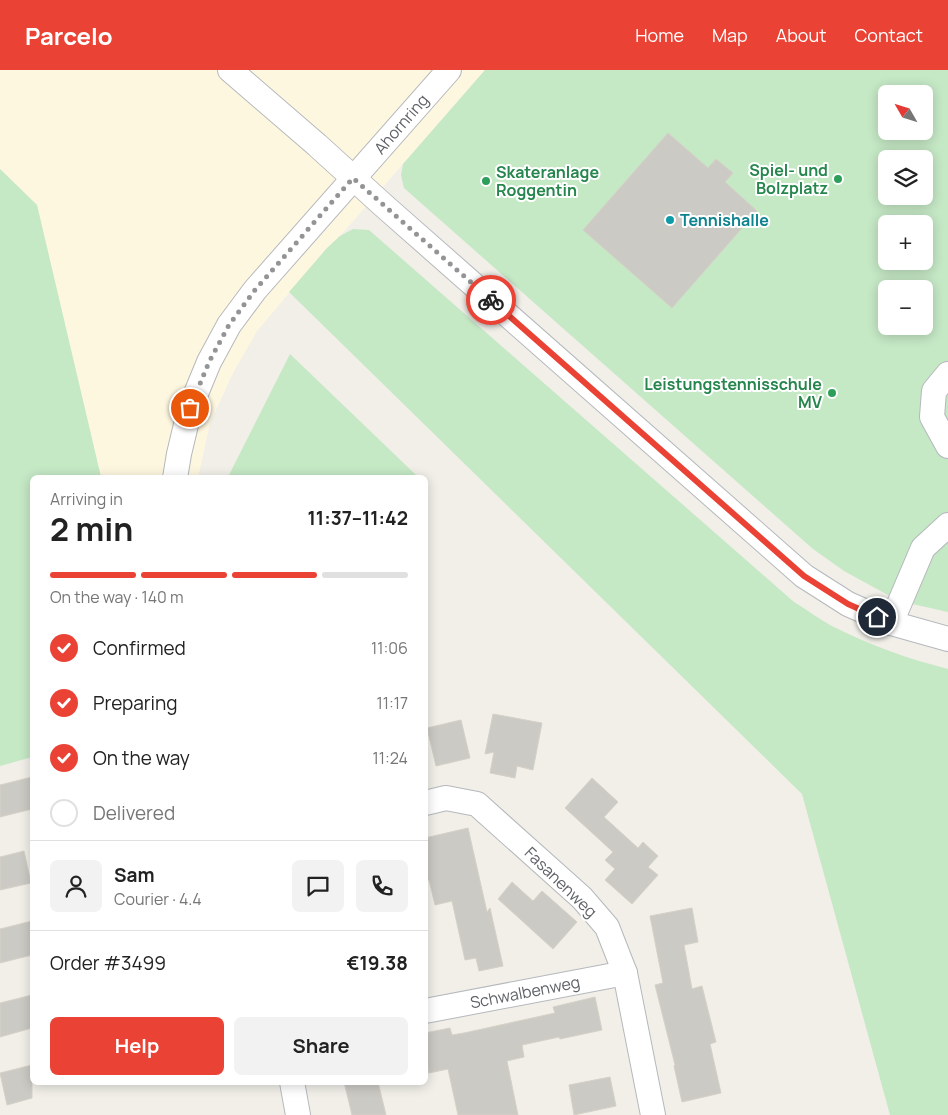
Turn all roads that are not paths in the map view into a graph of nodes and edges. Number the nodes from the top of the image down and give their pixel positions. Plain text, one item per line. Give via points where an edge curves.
1 (230, 70) edge
2 (449, 70) edge
3 (353, 178) junction
4 (948, 374) edge
5 (948, 446) edge
6 (176, 475) edge
7 (948, 524) edge
8 (891, 623) junction
9 (948, 639) edge
10 (428, 801) edge
11 (625, 973) junction
12 (428, 1010) edge
13 (293, 1085) edge
14 (298, 1115) edge
15 (653, 1115) edge

1 - 3 street
2 - 3 street, Ahornring
3 - 6 street, Ahornring via 255,290 229,325 190,408
3 - 8 street via 804,576 848,604
4 - 5 street via 934,391 932,417
7 - 8 street via 923,548
8 - 9 street
10 - 11 street, Fasanenweg via 446,798 477,804 582,898 607,927
11 - 12 street, Schwalbenweg
11 - 15 street, Fasanenweg
13 - 14 street

